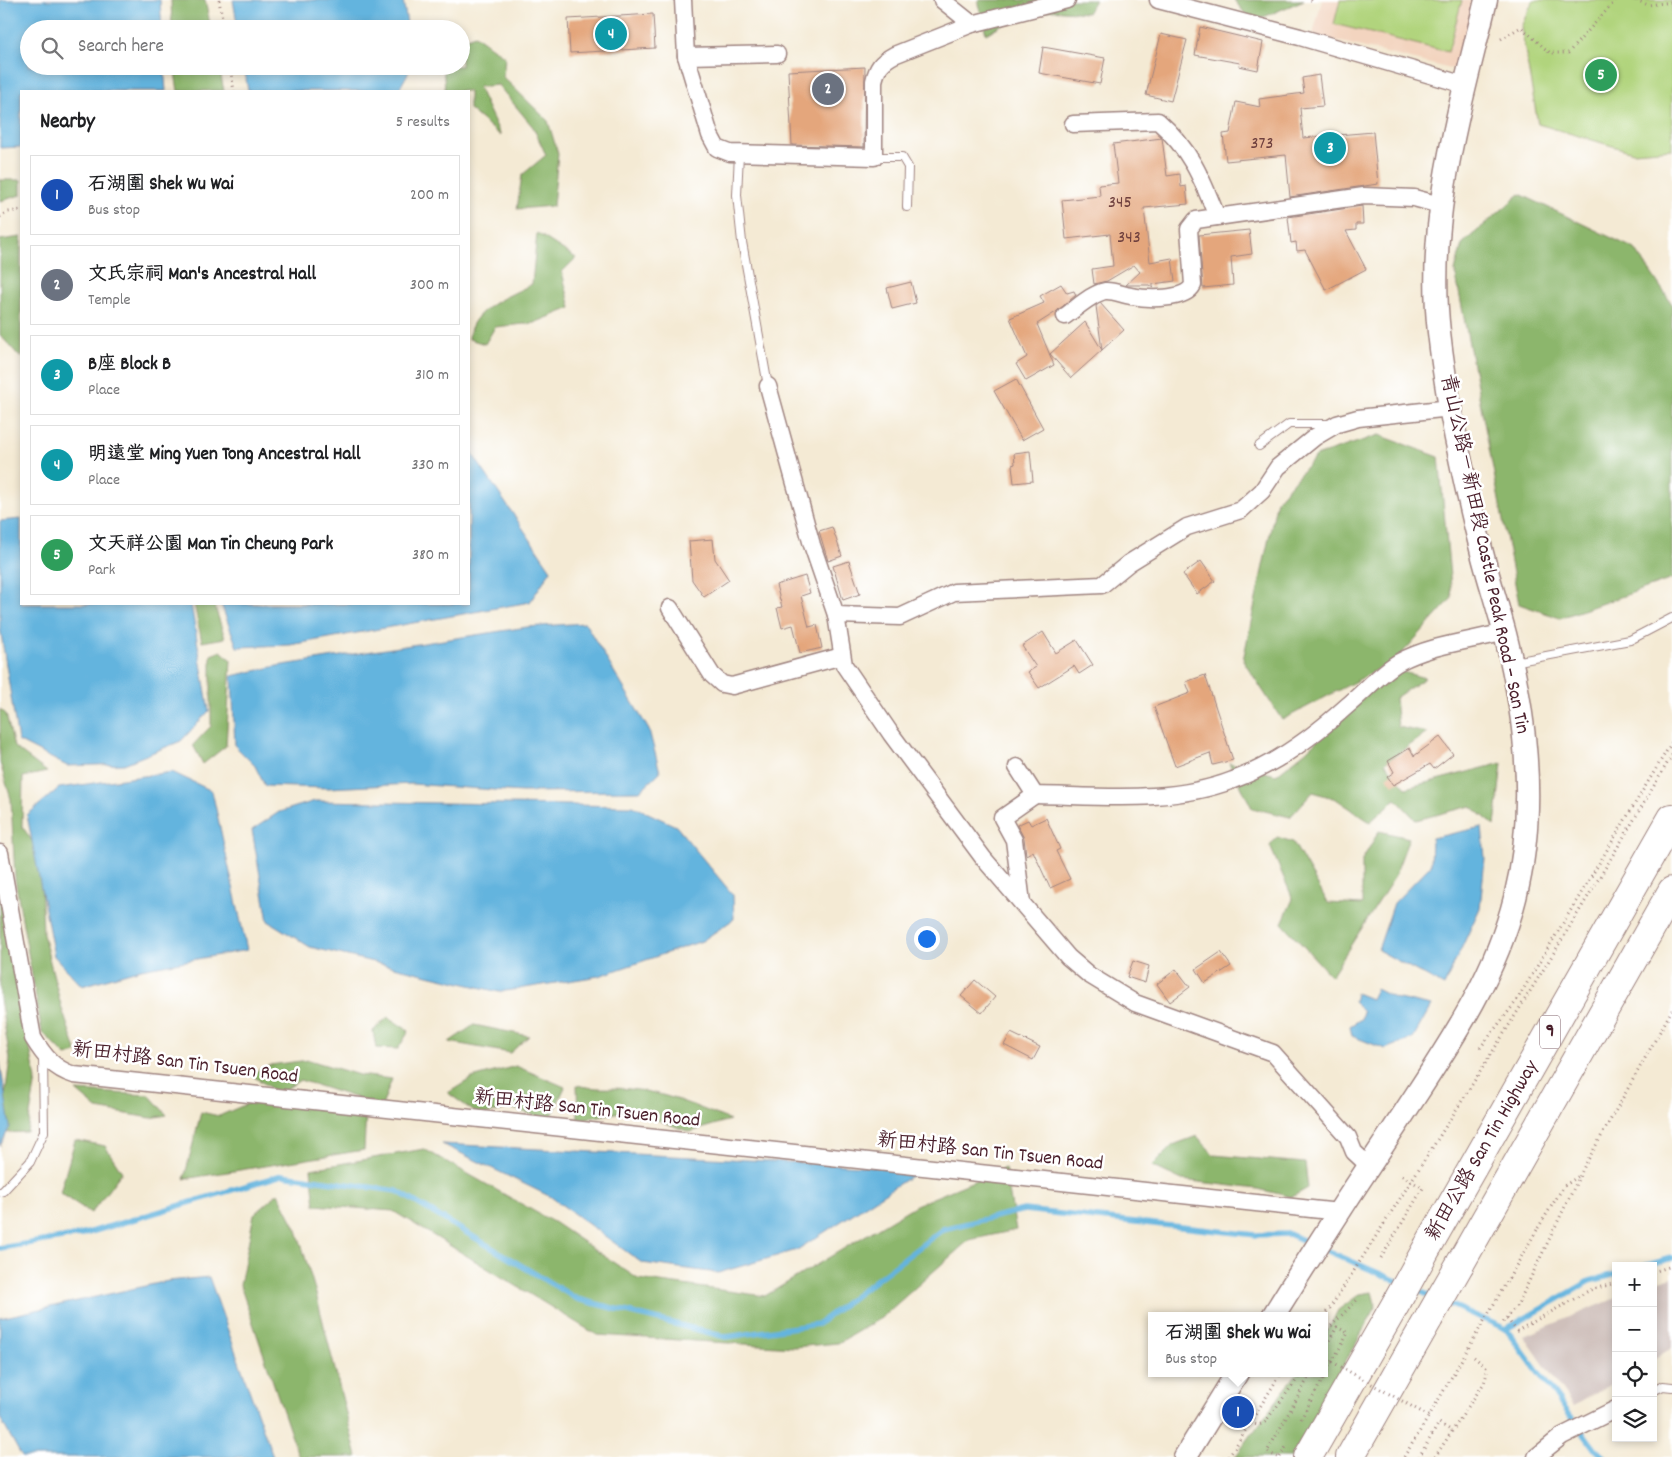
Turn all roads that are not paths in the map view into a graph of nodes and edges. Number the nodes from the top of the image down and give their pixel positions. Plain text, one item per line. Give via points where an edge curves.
1 (683, 0) edge
2 (942, 0) edge
3 (1067, 0) edge
4 (1158, 0) edge
5 (1486, 0) edge
6 (972, 24) junction
7 (777, 54) dead end
8 (686, 56) junction
9 (1465, 85) junction
10 (1074, 124) dead end
11 (739, 154) junction
12 (874, 158) junction
13 (1440, 205) junction
14 (907, 207) dead end
15 (1216, 217) junction
16 (1065, 316) dead end
17 (768, 386) joint
18 (1451, 408) junction
19 (1337, 424) junction
20 (1259, 446) dead end
21 (670, 608) dead end
22 (836, 615) junction
23 (1672, 618) edge
24 (1505, 632) junction
25 (842, 656) junction
26 (1512, 662) junction
27 (1016, 767) dead end
28 (1035, 795) junction
29 (1672, 818) edge
30 (0, 854) edge
31 (1672, 891) edge
32 (1022, 903) junction
33 (43, 1054) junction
34 (1369, 1166) junction
35 (0, 1192) edge
36 (1336, 1217) junction
37 (1275, 1312) edge
38 (1235, 1377) edge
39 (1672, 1387) edge
40 (1657, 1389) edge
41 (1612, 1411) edge
42 (1299, 1448) edge
43 (1185, 1457) edge
44 (1350, 1457) edge
45 (1536, 1457) edge

1 - 8 street
2 - 6 street
3 - 6 street
4 - 9 street
5 - 9 main road, 青山公路－新田段 Castle Peak Road – San Tin
6 - 12 street via 894,55 877,69 874,82
7 - 8 street
8 - 11 street via 712,142 722,151
9 - 13 main road, 青山公路－新田段 Castle Peak Road – San Tin
10 - 15 street via 1158,121 1176,137 1200,173
11 - 12 street
11 - 17 lane via 736,181 742,242
12 - 14 lane via 895,156 905,161 908,167
13 - 15 street via 1414,198 1364,196
13 - 18 main road, 青山公路－新田段 Castle Peak Road – San Tin via 1437,311
15 - 16 street via 1196,220 1189,229 1193,285 1186,294 1134,297 1107,291
17 - 22 street via 812,545
18 - 19 street via 1358,418
18 - 24 main road, 青山公路－新田段 Castle Peak Road – San Tin via 1475,526
19 - 20 lane via 1289,424
19 - 22 street via 1278,467 1262,491 1241,510 1187,527 1129,563 1102,585 954,592 900,617
21 - 25 street via 712,675 722,684 732,686
22 - 25 street
23 - 26 lane via 1630,640
24 - 26 main road, 青山公路－新田段 Castle Peak Road – San Tin
24 - 28 street via 1421,653 1399,662 1314,732 1266,764 1226,783 1191,793 1163,796
25 - 32 street via 844,665 891,734 984,859
26 - 34 main road, 青山公路－新田段 Castle Peak Road – San Tin via 1524,733 1528,799 1523,858 1509,919 1486,980 1467,1015
27 - 28 street
28 - 32 street via 1002,818 1014,840
29 - 42 highway, 新田公路 San Tin Highway / 9, bridge via 1398,1300
30 - 33 street, 新田村路 San Tin Tsuen Road via 33,1038
31 - 44 highway, 新田公路 San Tin Highway / 9, bridge
32 - 34 street via 1068,957 1111,990 1135,1003 1272,1053 1348,1137 1354,1152
33 - 35 lane via 44,1132 30,1162
33 - 36 street, 新田村路 San Tin Tsuen Road via 58,1069 85,1077
34 - 36 main road, 青山公路－新田段 Castle Peak Road – San Tin
36 - 37 main road, 青山公路－新田段 Castle Peak Road – San Tin
38 - 43 main road
39 - 40 lane
41 - 45 street via 1562,1436

